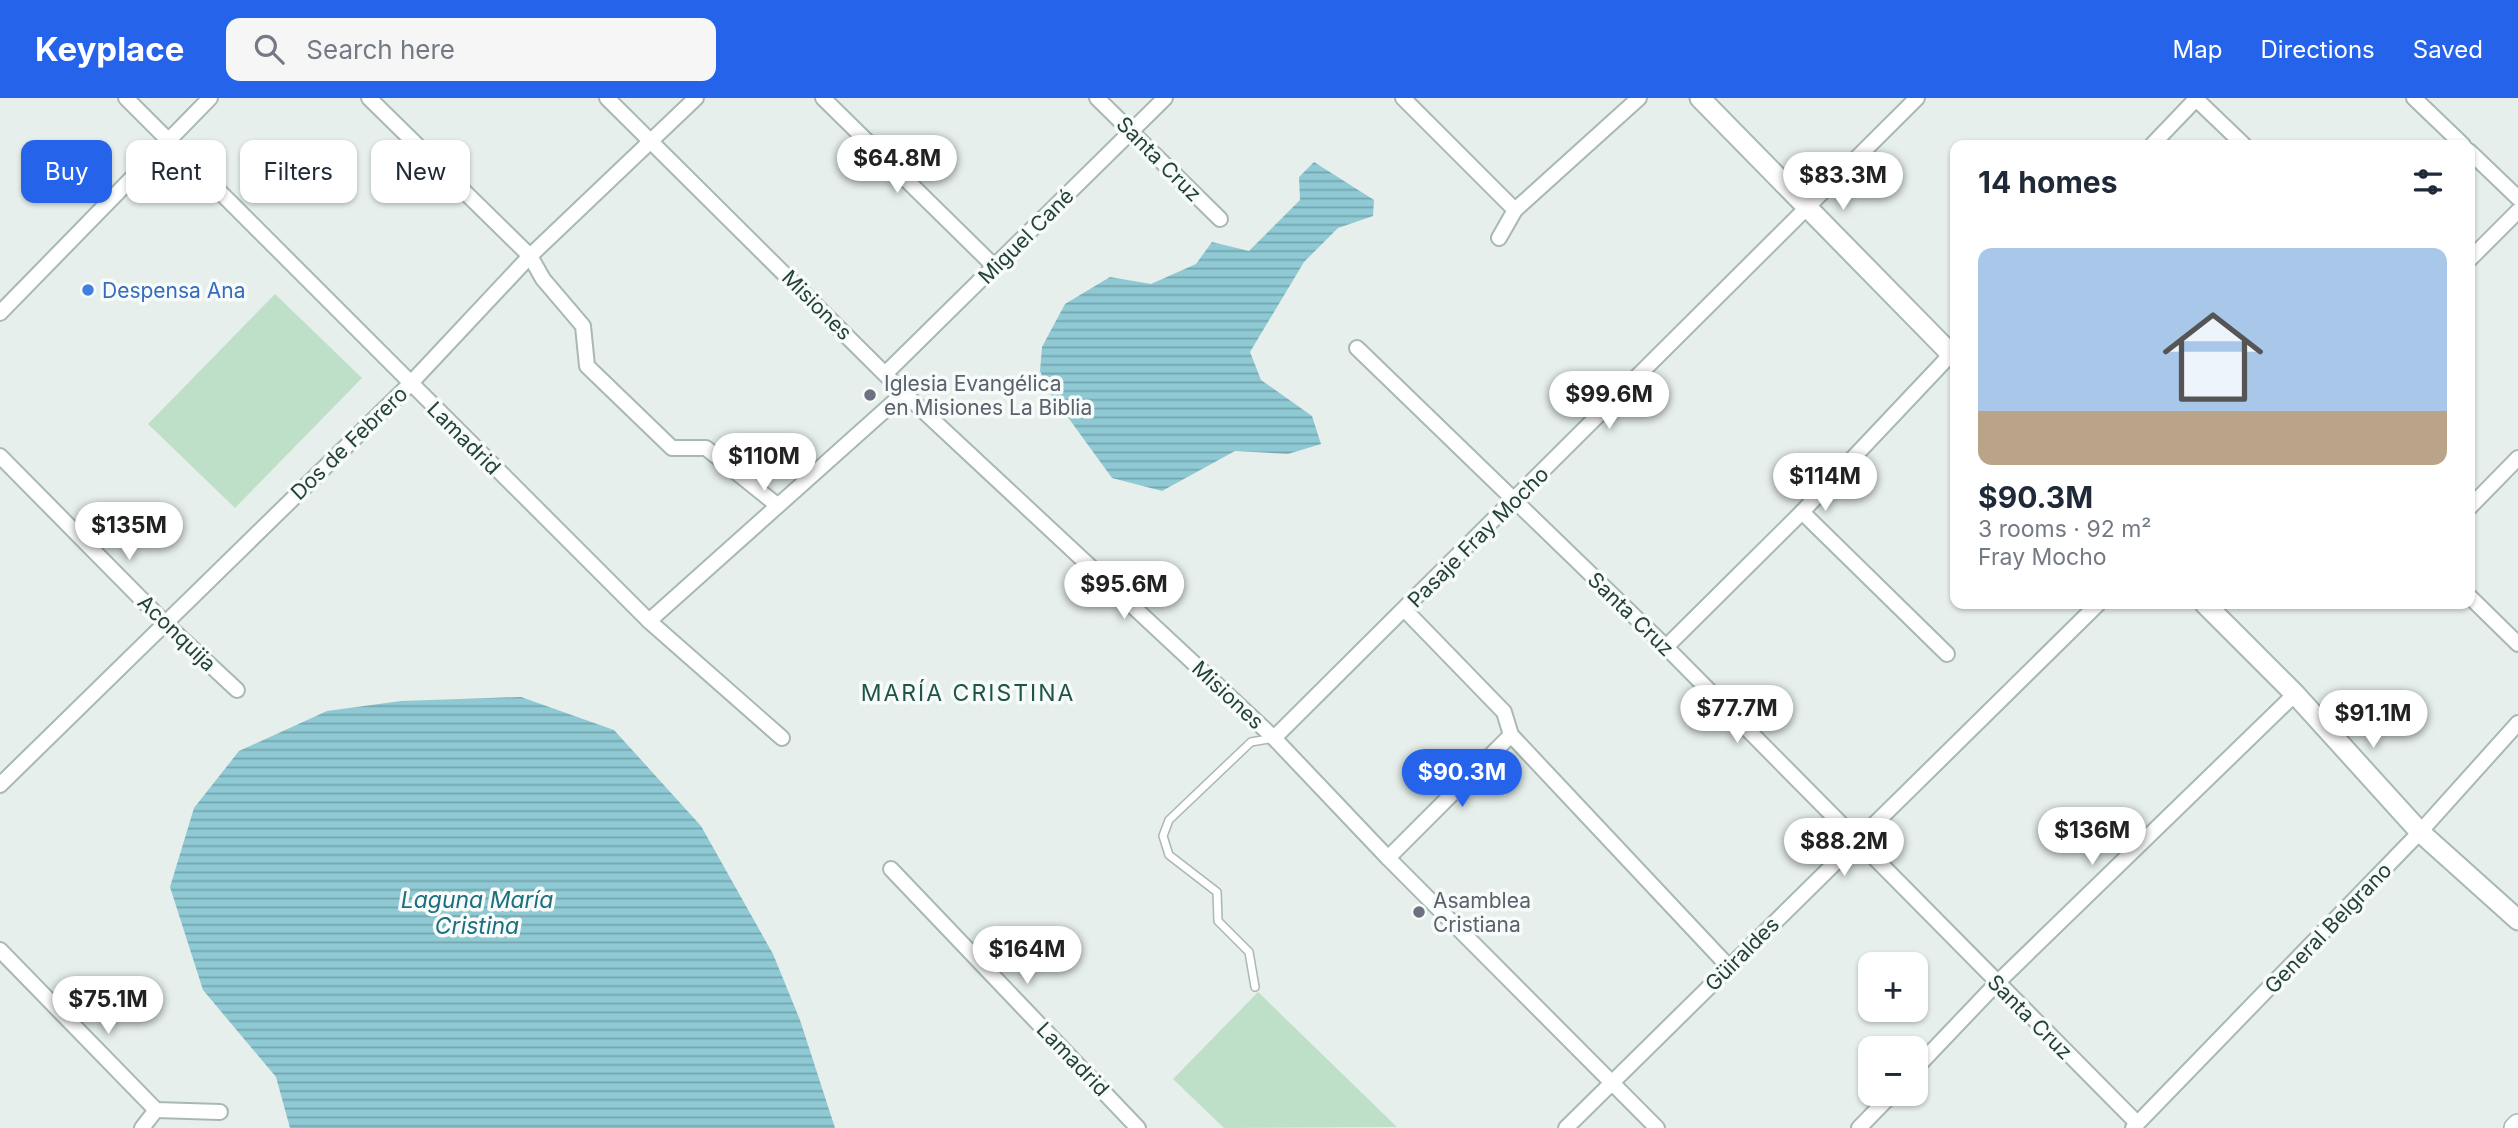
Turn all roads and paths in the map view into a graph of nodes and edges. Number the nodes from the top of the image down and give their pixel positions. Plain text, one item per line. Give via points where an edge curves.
1 (126, 98) edge
2 (210, 98) edge
3 (369, 98) edge
4 (607, 98) edge
5 (696, 98) edge
6 (823, 98) edge
7 (1097, 98) edge
8 (1166, 98) edge
9 (1403, 98) edge
10 (1639, 98) edge
11 (1700, 98) edge
12 (1917, 98) edge
13 (2197, 98) edge
14 (2414, 98) edge
15 (1132, 132) junction
16 (167, 140) joint
17 (2157, 140) edge
18 (2239, 140) edge
19 (2458, 140) edge
20 (652, 143) junction
21 (2475, 157) edge
22 (126, 182) edge
23 (2518, 198) edge
24 (226, 199) edge
25 (1809, 206) junction
26 (1515, 210) junction
27 (2518, 211) edge
28 (1220, 219) dead end
29 (1499, 239) dead end
30 (2475, 254) edge
31 (530, 256) junction
32 (995, 267) junction
33 (0, 313) edge
34 (1357, 348) dead end
35 (1950, 351) edge
36 (1950, 357) edge
37 (886, 373) junction
38 (410, 384) junction
39 (904, 393) junction
40 (0, 456) edge
41 (2518, 458) edge
42 (1513, 502) junction
43 (2475, 502) edge
44 (777, 505) junction
45 (1802, 512) junction
46 (2475, 602) edge
47 (2093, 609) edge
48 (2210, 609) edge
49 (1405, 610) junction
50 (649, 621) junction
51 (164, 622) junction
52 (2518, 644) edge
53 (1666, 647) junction
54 (1947, 654) dead end
55 (237, 690) dead end
56 (2295, 694) junction
57 (2518, 723) edge
58 (1511, 735) junction
59 (782, 738) dead end
60 (1274, 738) junction
61 (0, 785) edge
62 (2420, 832) junction
63 (1855, 842) junction
64 (1388, 858) junction
65 (891, 869) dead end
66 (2518, 920) edge
67 (0, 950) edge
68 (1729, 967) junction
69 (1996, 984) junction
70 (1255, 987) dead end
71 (1928, 1055) edge
72 (1611, 1083) junction
73 (1880, 1106) edge
74 (156, 1110) junction
75 (220, 1112) dead end
76 (2135, 1126) edge
77 (142, 1128) edge
78 (1138, 1128) edge
79 (1566, 1128) edge
80 (1657, 1128) edge
81 (1859, 1128) edge

1 - 16 street, Lamadrid
2 - 16 street
3 - 31 street
4 - 20 street, Misiones
5 - 20 street, Dos de Febrero
6 - 32 street
7 - 15 street, Santa Cruz
8 - 15 street, Miguel Cané
9 - 26 street
10 - 26 street
11 - 25 street
12 - 25 street, Pasaje Fray Mocho
13 - 17 street
13 - 18 street
14 - 19 street
15 - 28 street, Santa Cruz
15 - 32 street, Miguel Cané
20 - 31 street, Dos de Febrero
20 - 37 street, Misiones
21 - 23 street
22 - 33 street
24 - 38 street, Lamadrid
25 - 35 street
25 - 42 street, Pasaje Fray Mocho
26 - 29 street
27 - 30 street
31 - 38 street, Dos de Febrero
31 - 44 street via 542,279 583,326 587,366 672,448 706,448
32 - 37 street, Miguel Cané
34 - 42 street, Santa Cruz
36 - 45 street
37 - 39 street, Misiones
38 - 50 street, Lamadrid
38 - 51 street, Dos de Febrero
39 - 44 street
39 - 60 street, Misiones
40 - 51 street, Aconquija
41 - 43 street
42 - 49 street, Pasaje Fray Mocho
42 - 53 street, Santa Cruz
44 - 50 street
45 - 53 street
45 - 54 street
46 - 52 street
47 - 63 street, Güiraldes
48 - 56 street
49 - 58 street via 1504,712
49 - 60 street, Pasaje Fray Mocho
50 - 59 street, Lamadrid
51 - 55 street, Aconquija
51 - 61 street, Dos de Febrero
53 - 63 street, Santa Cruz
56 - 62 street
56 - 69 street
57 - 62 street, General Belgrano
58 - 64 street
58 - 68 street
60 - 64 street, Misiones
60 - 70 lane via 1251,742 1169,820 1163,836 1169,855 1217,892 1218,921 1249,952
62 - 66 street
62 - 76 street, General Belgrano
63 - 68 street, Güiraldes
63 - 69 street, Santa Cruz
64 - 72 street, Misiones
65 - 78 street, Lamadrid
67 - 74 street
68 - 72 street, Güiraldes
69 - 71 street
69 - 76 street, Santa Cruz
72 - 79 street, Güiraldes
72 - 80 street, Misiones
73 - 81 street
74 - 75 street
74 - 77 street

